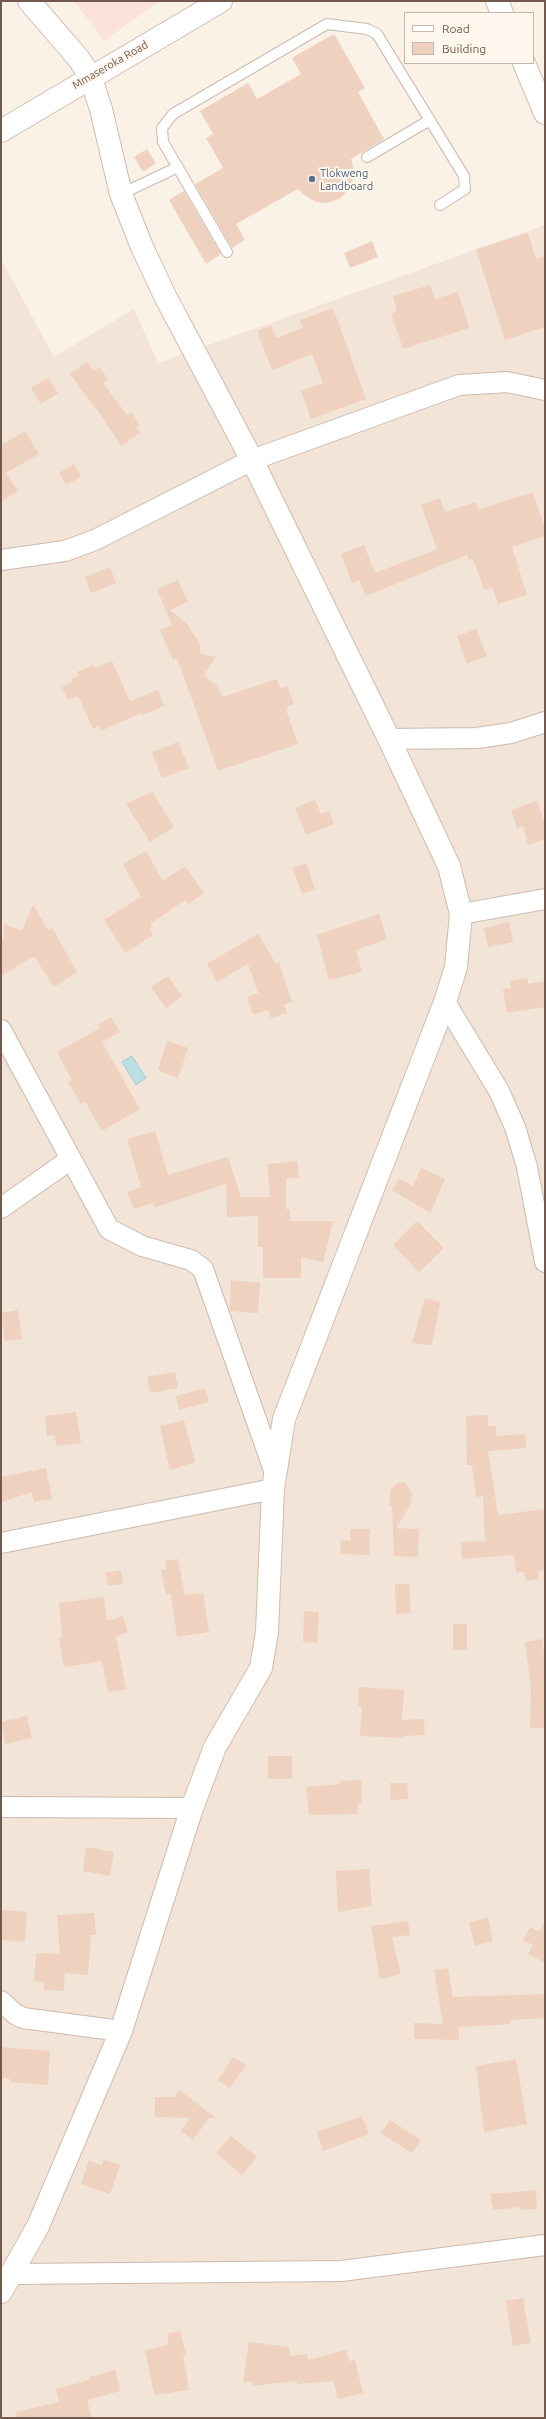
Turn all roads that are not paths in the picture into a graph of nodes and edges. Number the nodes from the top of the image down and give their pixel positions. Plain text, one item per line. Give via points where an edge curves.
1 (29, 1) edge
2 (221, 1) edge
3 (497, 1) edge
4 (502, 12) edge
5 (524, 64) edge
6 (90, 76) junction
7 (545, 112) edge
8 (430, 120) junction
9 (1, 131) edge
10 (367, 158) dead end
11 (178, 166) junction
12 (121, 194) junction
13 (440, 205) dead end
14 (227, 252) dead end
15 (545, 390) edge
16 (252, 460) junction
17 (1, 560) edge
18 (545, 722) edge
19 (389, 739) junction
20 (545, 899) edge
21 (461, 914) junction
22 (446, 1002) junction
23 (1, 1030) edge
24 (71, 1159) junction
25 (1, 1208) edge
26 (543, 1236) edge
27 (545, 1262) edge
28 (274, 1481) junction
29 (1, 1543) edge
30 (1, 1807) edge
31 (192, 1808) junction
32 (1, 2000) edge
33 (121, 2031) junction
34 (545, 2245) edge
35 (13, 2274) junction
36 (1, 2292) edge

1 - 6 street via 79,59
2 - 6 street, Mmaseroka Road
3 - 4 street
5 - 7 street
6 - 9 street, Mmaseroka Road
6 - 12 street via 101,109
8 - 10 lane
8 - 11 lane via 377,34 367,29 327,24 173,114 162,128 162,137
8 - 13 lane via 465,180 465,189
11 - 12 lane
11 - 14 lane
12 - 16 street via 166,298
15 - 16 street via 507,382 459,385
16 - 17 street via 95,540 65,551
16 - 19 street
18 - 19 street via 511,733 478,738
19 - 21 street via 449,866
20 - 21 street
21 - 22 street via 456,967
22 - 26 street via 499,1091 515,1127
22 - 28 street via 284,1419
23 - 24 street
24 - 25 street
24 - 28 street via 109,1229 142,1246 191,1260 203,1269
26 - 27 street
28 - 29 street
28 - 31 street via 267,1632 261,1668 215,1747
30 - 31 street
31 - 33 street
32 - 33 street via 23,2018
33 - 35 street via 38,2226
34 - 35 street via 341,2271
35 - 36 street

